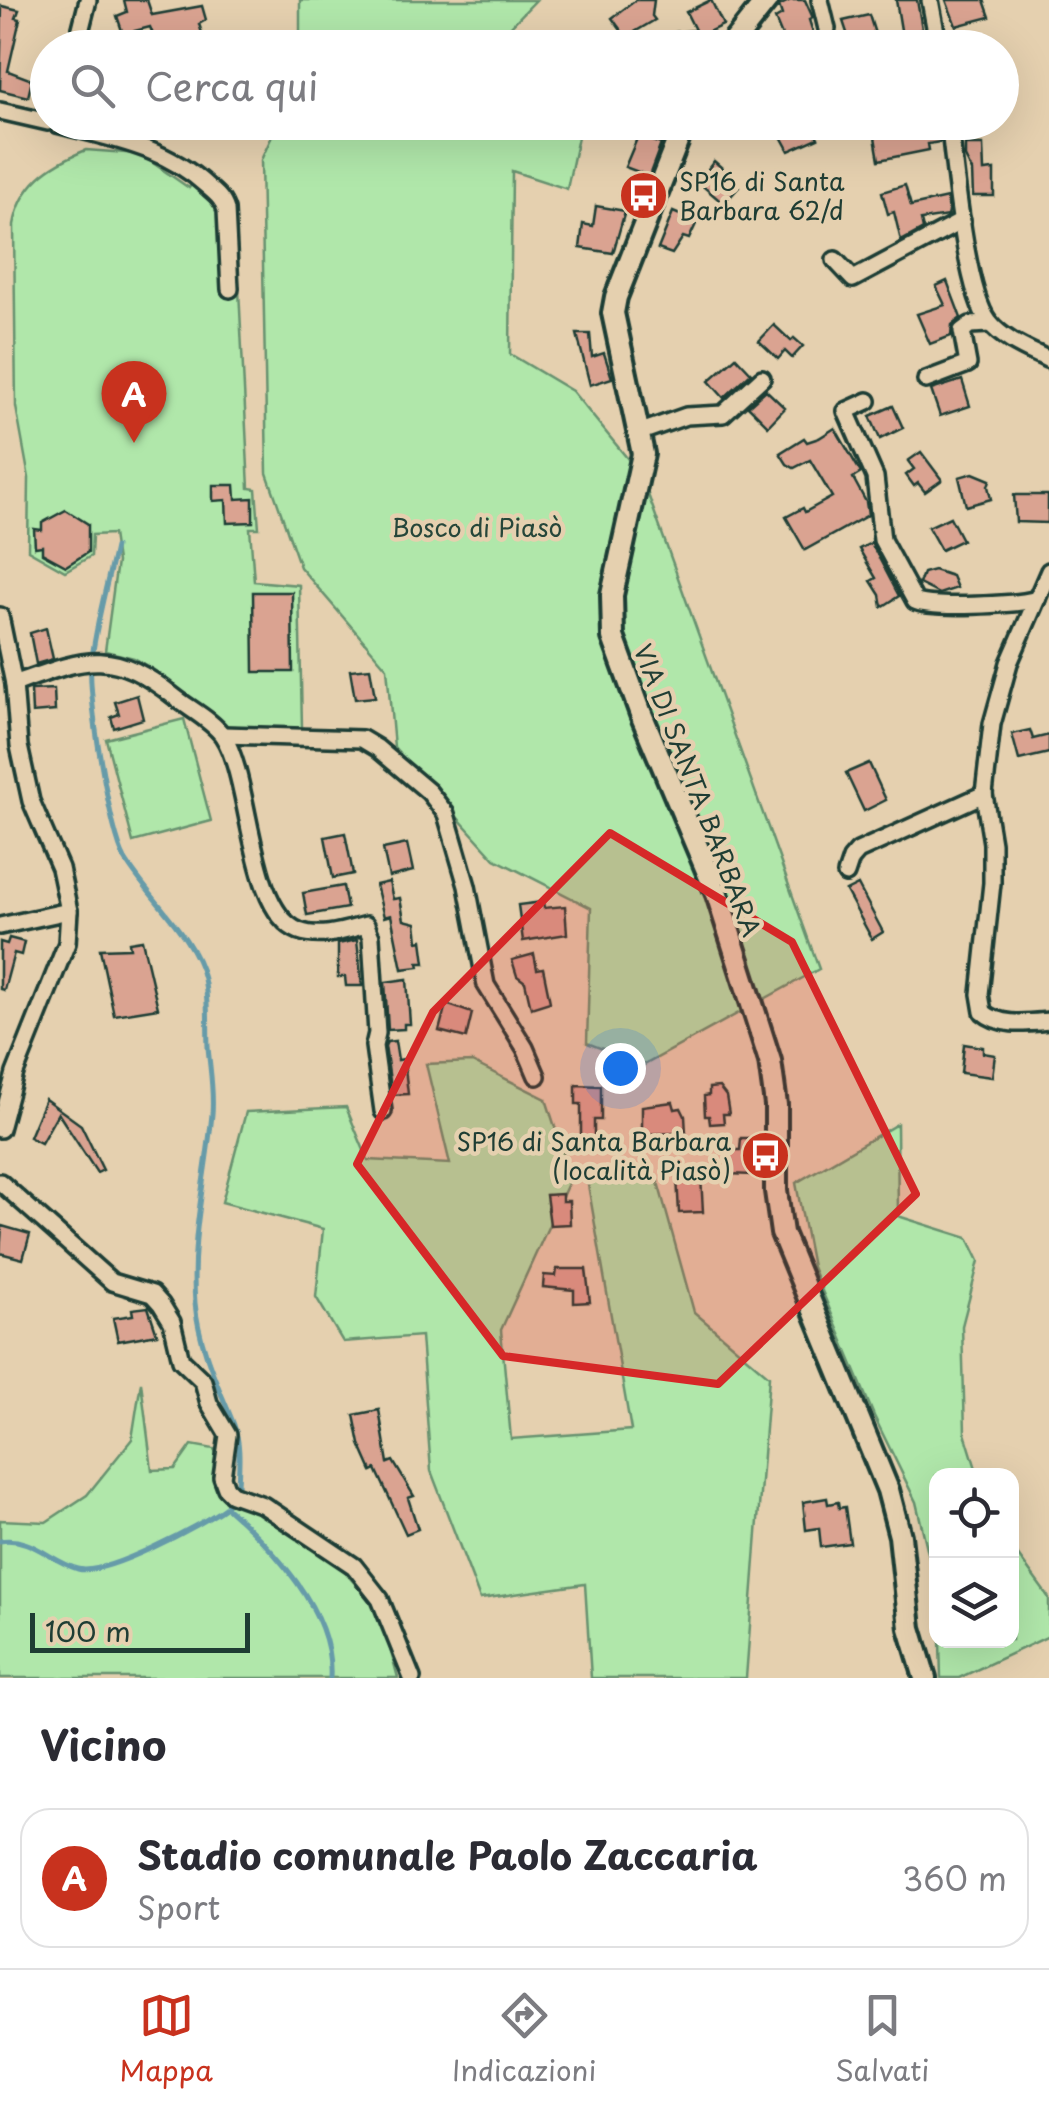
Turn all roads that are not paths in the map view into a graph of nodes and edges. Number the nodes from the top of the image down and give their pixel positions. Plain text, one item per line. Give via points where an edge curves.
1 (88, 0) edge
2 (767, 0) edge
3 (820, 0) edge
4 (930, 0) edge
5 (80, 30) edge
6 (743, 30) edge
7 (827, 30) dead end
8 (936, 30) edge
9 (0, 111) edge
10 (30, 117) edge
11 (118, 140) edge
12 (678, 140) edge
13 (951, 140) edge
14 (962, 221) junction
15 (834, 260) dead end
16 (230, 289) dead end
17 (990, 324) junction
18 (1049, 360) edge
19 (762, 378) dead end
20 (926, 380) dead end
21 (868, 401) dead end
22 (640, 432) junction
23 (1049, 571) edge
24 (1037, 599) junction
25 (0, 616) edge
26 (14, 684) junction
27 (223, 735) junction
28 (984, 794) junction
29 (846, 874) dead end
30 (69, 912) junction
31 (0, 926) edge
32 (1049, 1021) edge
33 (537, 1076) dead end
34 (383, 1111) dead end
35 (0, 1130) edge
36 (0, 1182) edge
37 (412, 1678) edge
38 (925, 1678) edge

1 - 5 street
2 - 6 street
3 - 7 street
4 - 8 street
9 - 10 street
11 - 16 street via 174,160 222,200
12 - 22 street, VIA DI SANTA BARBARA via 613,313
13 - 14 street
14 - 15 street via 853,278
14 - 17 street
17 - 18 street
17 - 20 street via 962,331 968,364
19 - 22 street via 723,414 686,416
21 - 24 street via 846,411 875,477 882,540 915,600 939,606
22 - 38 street, VIA DI SANTA BARBARA via 641,475 612,595 613,637 717,894 770,1061 782,1233 891,1501 910,1628
23 - 24 street
24 - 28 street via 998,694
25 - 26 street
26 - 27 street via 109,661 139,672
26 - 30 street via 18,746
27 - 33 street via 362,739 428,792 446,814 456,845 486,985
27 - 34 street via 267,894 280,915 296,930 319,935 366,925
28 - 29 street via 858,851
28 - 32 street via 992,883 982,1012 1008,1022
30 - 31 street
30 - 35 street via 66,943
36 - 37 street via 112,1282 152,1294 161,1304 181,1360 203,1381 228,1436 226,1488 262,1504 354,1566 392,1622

